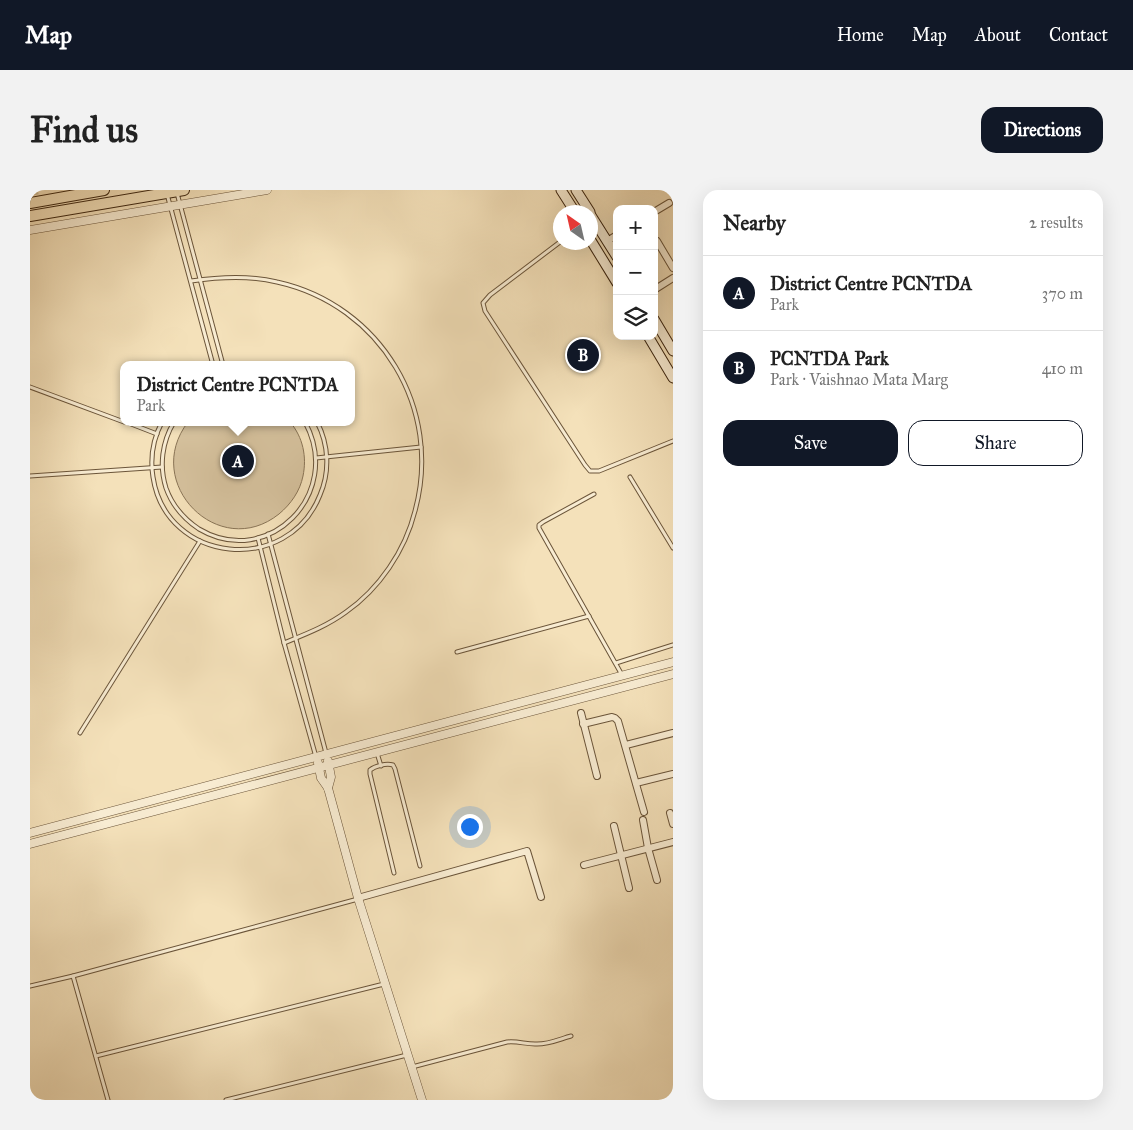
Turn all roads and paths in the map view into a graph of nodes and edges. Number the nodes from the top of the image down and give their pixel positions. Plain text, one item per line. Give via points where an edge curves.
1 (104, 190) edge
2 (267, 190) edge
3 (561, 190) edge
4 (576, 190) edge
5 (174, 191) edge
6 (30, 203) edge
7 (669, 203) dead end
8 (181, 205) junction
9 (570, 205) edge
10 (585, 205) edge
11 (171, 207) junction
12 (658, 210) edge
13 (30, 216) edge
14 (598, 226) edge
15 (30, 230) edge
16 (613, 240) edge
17 (658, 243) edge
18 (609, 244) junction
19 (553, 247) edge
20 (597, 250) edge
21 (613, 250) edge
22 (600, 254) junction
23 (673, 268) edge
24 (613, 276) edge
25 (673, 278) edge
26 (200, 280) junction
27 (191, 281) junction
28 (658, 287) edge
29 (658, 326) edge
30 (650, 340) edge
31 (673, 351) edge
32 (212, 361) edge
33 (222, 361) edge
34 (673, 378) edge
35 (30, 387) edge
36 (120, 420) edge
37 (136, 426) edge
38 (160, 426) edge
39 (172, 426) edge
40 (307, 426) edge
41 (319, 426) edge
42 (157, 434) junction
43 (673, 441) edge
44 (421, 447) junction
45 (327, 457) junction
46 (316, 458) junction
47 (162, 467) junction
48 (151, 468) junction
49 (30, 476) edge
50 (630, 477) dead end
51 (594, 494) dead end
52 (268, 534) junction
53 (258, 538) junction
54 (200, 542) junction
55 (270, 544) junction
56 (260, 548) junction
57 (673, 548) edge
58 (589, 616) junction
59 (295, 638) junction
60 (284, 643) junction
61 (673, 645) edge
62 (457, 652) dead end
63 (616, 663) junction
64 (671, 663) edge
65 (673, 674) edge
66 (623, 676) junction
67 (581, 713) dead end
68 (584, 724) junction
69 (80, 733) dead end
70 (673, 734) edge
71 (626, 746) junction
72 (377, 752) junction
73 (326, 754) junction
74 (316, 757) junction
75 (329, 765) junction
76 (381, 766) junction
77 (319, 767) junction
78 (673, 774) edge
79 (597, 776) dead end
80 (636, 783) junction
81 (328, 788) junction
82 (644, 812) dead end
83 (670, 813) dead end
84 (642, 820) dead end
85 (673, 824) edge
86 (614, 826) dead end
87 (30, 833) edge
88 (673, 842) edge
89 (30, 844) edge
90 (648, 848) junction
91 (622, 855) junction
92 (584, 865) dead end
93 (420, 866) dead end
94 (394, 873) dead end
95 (657, 880) dead end
96 (629, 888) dead end
97 (541, 897) dead end
98 (358, 898) junction
99 (73, 976) junction
100 (386, 984) junction
101 (30, 986) edge
102 (571, 1036) dead end
103 (407, 1055) junction
104 (96, 1056) junction
105 (411, 1067) junction
106 (108, 1100) edge
107 (226, 1100) edge
108 (422, 1100) edge

1 - 6 main road
2 - 8 street
3 - 9 main road
4 - 10 main road
5 - 8 lane
5 - 11 lane
5 - 13 main road
7 - 12 street
8 - 11 street
8 - 26 lane
11 - 15 street
11 - 27 lane
14 - 18 main road
16 - 18 street
17 - 23 street
18 - 21 main road
18 - 22 main road
19 - 43 lane via 490,295 483,303 485,311 590,470 600,471
20 - 22 main road
22 - 24 main road
25 - 28 street
26 - 27 lane
26 - 33 lane
26 - 44 lane via 258,278 296,286 347,313 376,339 398,370 414,405
27 - 32 lane
29 - 31 main road
30 - 34 main road
35 - 36 lane
37 - 42 lane
38 - 42 lane
39 - 47 lane via 165,441
40 - 46 lane
41 - 45 lane
42 - 48 lane
44 - 45 lane
44 - 59 lane via 418,500 398,554 375,586 347,612
45 - 46 lane
45 - 55 lane via 323,487 310,515 288,536
46 - 52 lane via 316,471 308,497 292,519
47 - 48 lane
47 - 53 lane via 171,500 193,525 230,540
48 - 49 lane
48 - 54 lane via 158,498 165,511 175,524
50 - 57 lane
51 - 58 lane via 539,525
52 - 53 lane
52 - 55 lane
53 - 56 lane
54 - 56 lane via 227,550
54 - 69 lane
55 - 56 lane
55 - 59 lane
56 - 60 lane
58 - 62 lane
58 - 63 lane
59 - 60 lane
59 - 73 lane
60 - 74 lane
61 - 63 lane
63 - 66 lane
64 - 65 street
64 - 66 street
65 - 72 street
66 - 73 street
67 - 68 street
68 - 71 street via 615,718
68 - 79 street
70 - 71 street
71 - 80 street
72 - 75 street
72 - 76 lane
73 - 74 street
73 - 75 street
74 - 77 street
74 - 87 street
75 - 77 street
75 - 81 street via 331,777
76 - 93 lane via 388,764 395,768
76 - 94 lane via 372,768 370,774
77 - 81 street
77 - 89 street
78 - 80 street
80 - 82 street
81 - 98 street
83 - 85 street
84 - 90 street
86 - 91 street
88 - 90 street
90 - 91 street
90 - 95 street
91 - 92 street
91 - 96 street
97 - 98 street via 527,851
98 - 99 lane
98 - 100 street
99 - 101 lane
99 - 104 lane
100 - 103 street
100 - 104 lane
102 - 105 lane via 541,1044 507,1042
103 - 105 street
103 - 107 lane
104 - 106 lane
105 - 108 street

